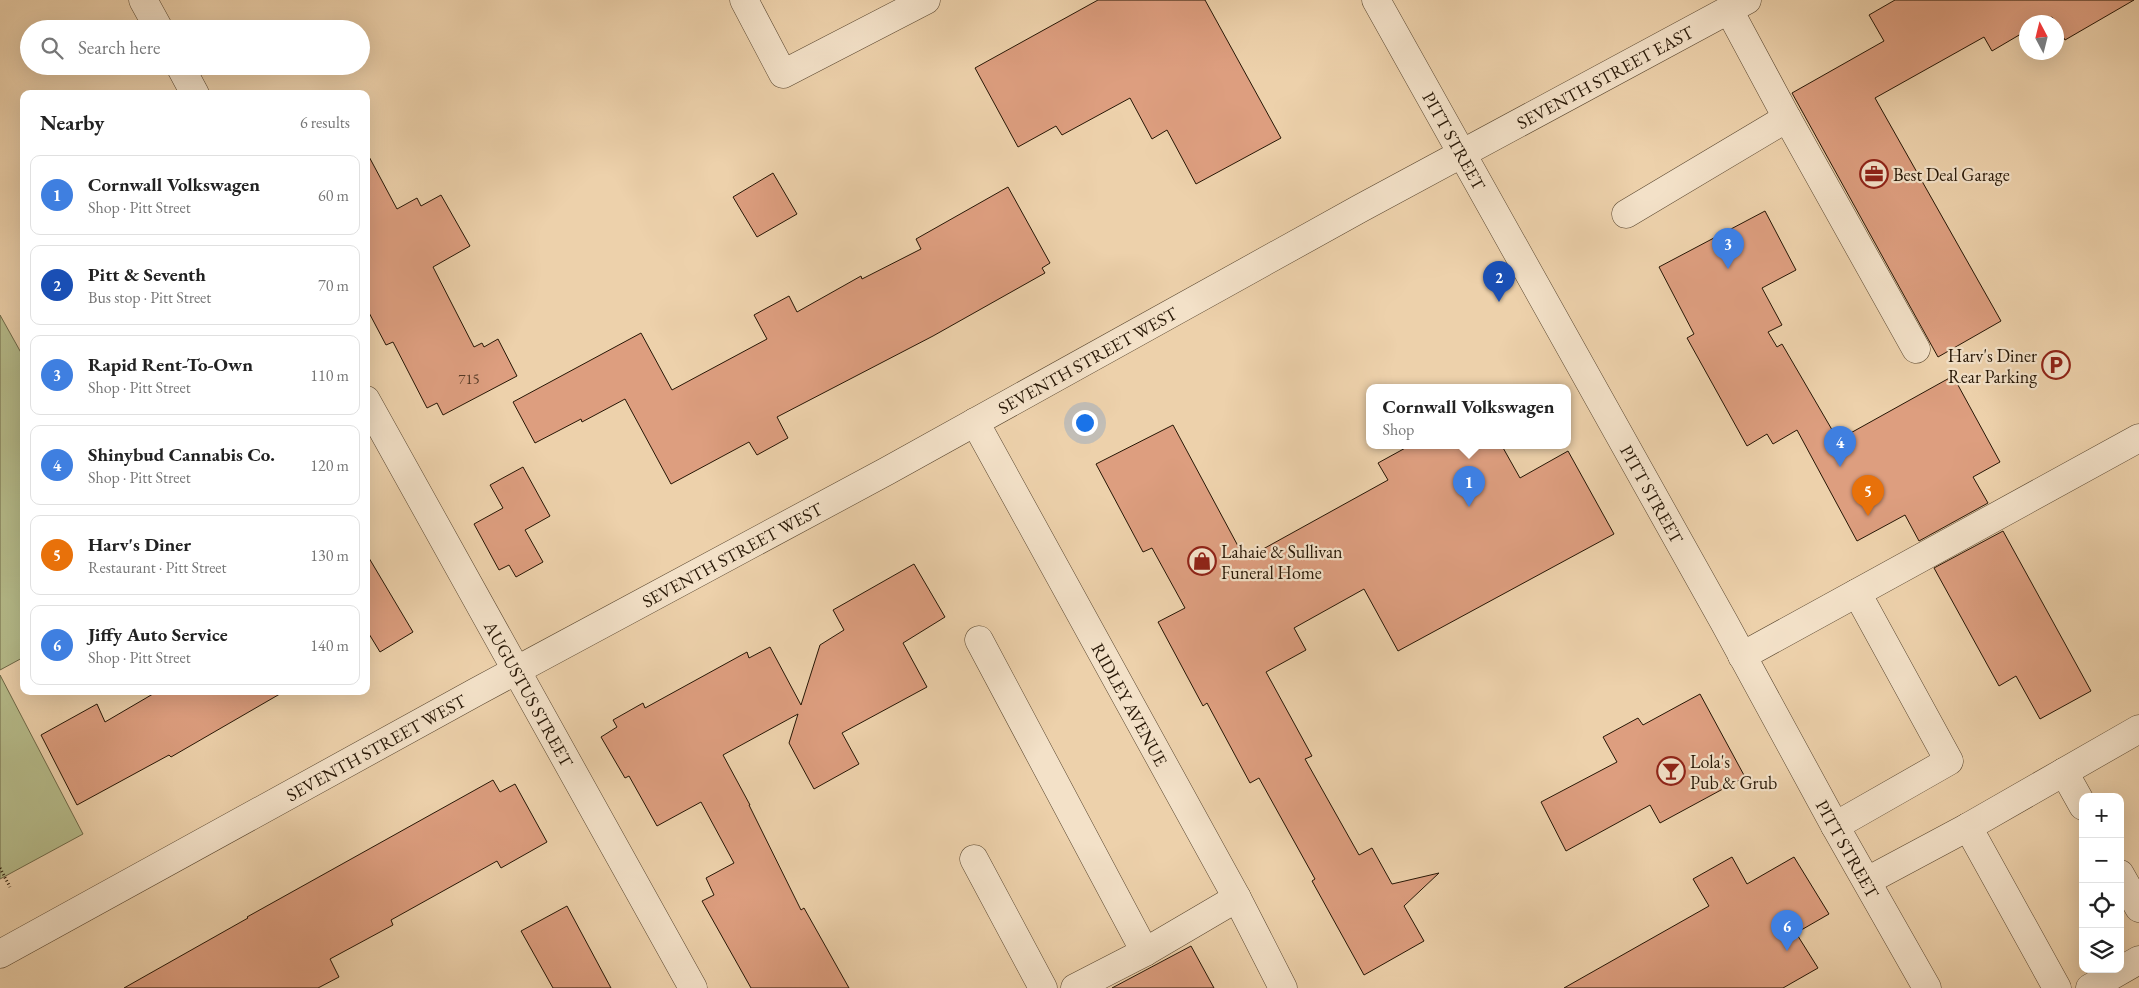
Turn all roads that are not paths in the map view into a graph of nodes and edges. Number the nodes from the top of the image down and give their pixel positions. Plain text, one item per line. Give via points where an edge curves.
1 (143, 0) edge
2 (744, 0) edge
3 (926, 0) edge
4 (1376, 0) edge
5 (1738, 5) edge
6 (154, 20) edge
7 (185, 75) edge
8 (193, 90) edge
9 (1787, 118) junction
10 (1462, 153) junction
11 (1626, 214) dead end
12 (1916, 349) dead end
13 (370, 407) edge
14 (975, 422) junction
15 (2139, 438) edge
16 (1857, 593) junction
17 (979, 640) dead end
18 (1742, 656) junction
19 (517, 670) junction
20 (2139, 730) edge
21 (2064, 772) junction
22 (2079, 799) edge
23 (1835, 826) junction
24 (1968, 827) junction
25 (974, 859) dead end
26 (1867, 881) junction
27 (2124, 881) edge
28 (1237, 898) junction
29 (2139, 908) edge
30 (1145, 952) junction
31 (0, 954) edge
32 (2139, 960) edge
33 (693, 988) edge
34 (1043, 988) edge
35 (1075, 988) edge
36 (1283, 988) edge
37 (1927, 988) edge
38 (2057, 988) edge
39 (2090, 988) edge

1 - 6 street
2 - 3 street via 783,74
4 - 10 street, PITT STREET
5 - 9 street
5 - 10 street, SEVENTH STREET EAST
7 - 8 street
9 - 11 street
9 - 12 street
10 - 14 street, SEVENTH STREET WEST
10 - 18 street, PITT STREET
13 - 19 street, AUGUSTUS STREET
14 - 19 street, SEVENTH STREET WEST
14 - 28 street, RIDLEY AVENUE
15 - 16 street
16 - 18 street
16 - 23 street via 1949,761
17 - 30 street
18 - 23 street, PITT STREET
19 - 31 street, SEVENTH STREET WEST
19 - 33 street, AUGUSTUS STREET
20 - 21 street
21 - 22 street
21 - 24 street
23 - 26 street, PITT STREET
24 - 26 street
24 - 38 street
25 - 34 street
26 - 37 street, PITT STREET
27 - 29 street
28 - 30 street
28 - 36 street, RIDLEY AVENUE
30 - 35 street
32 - 39 street

